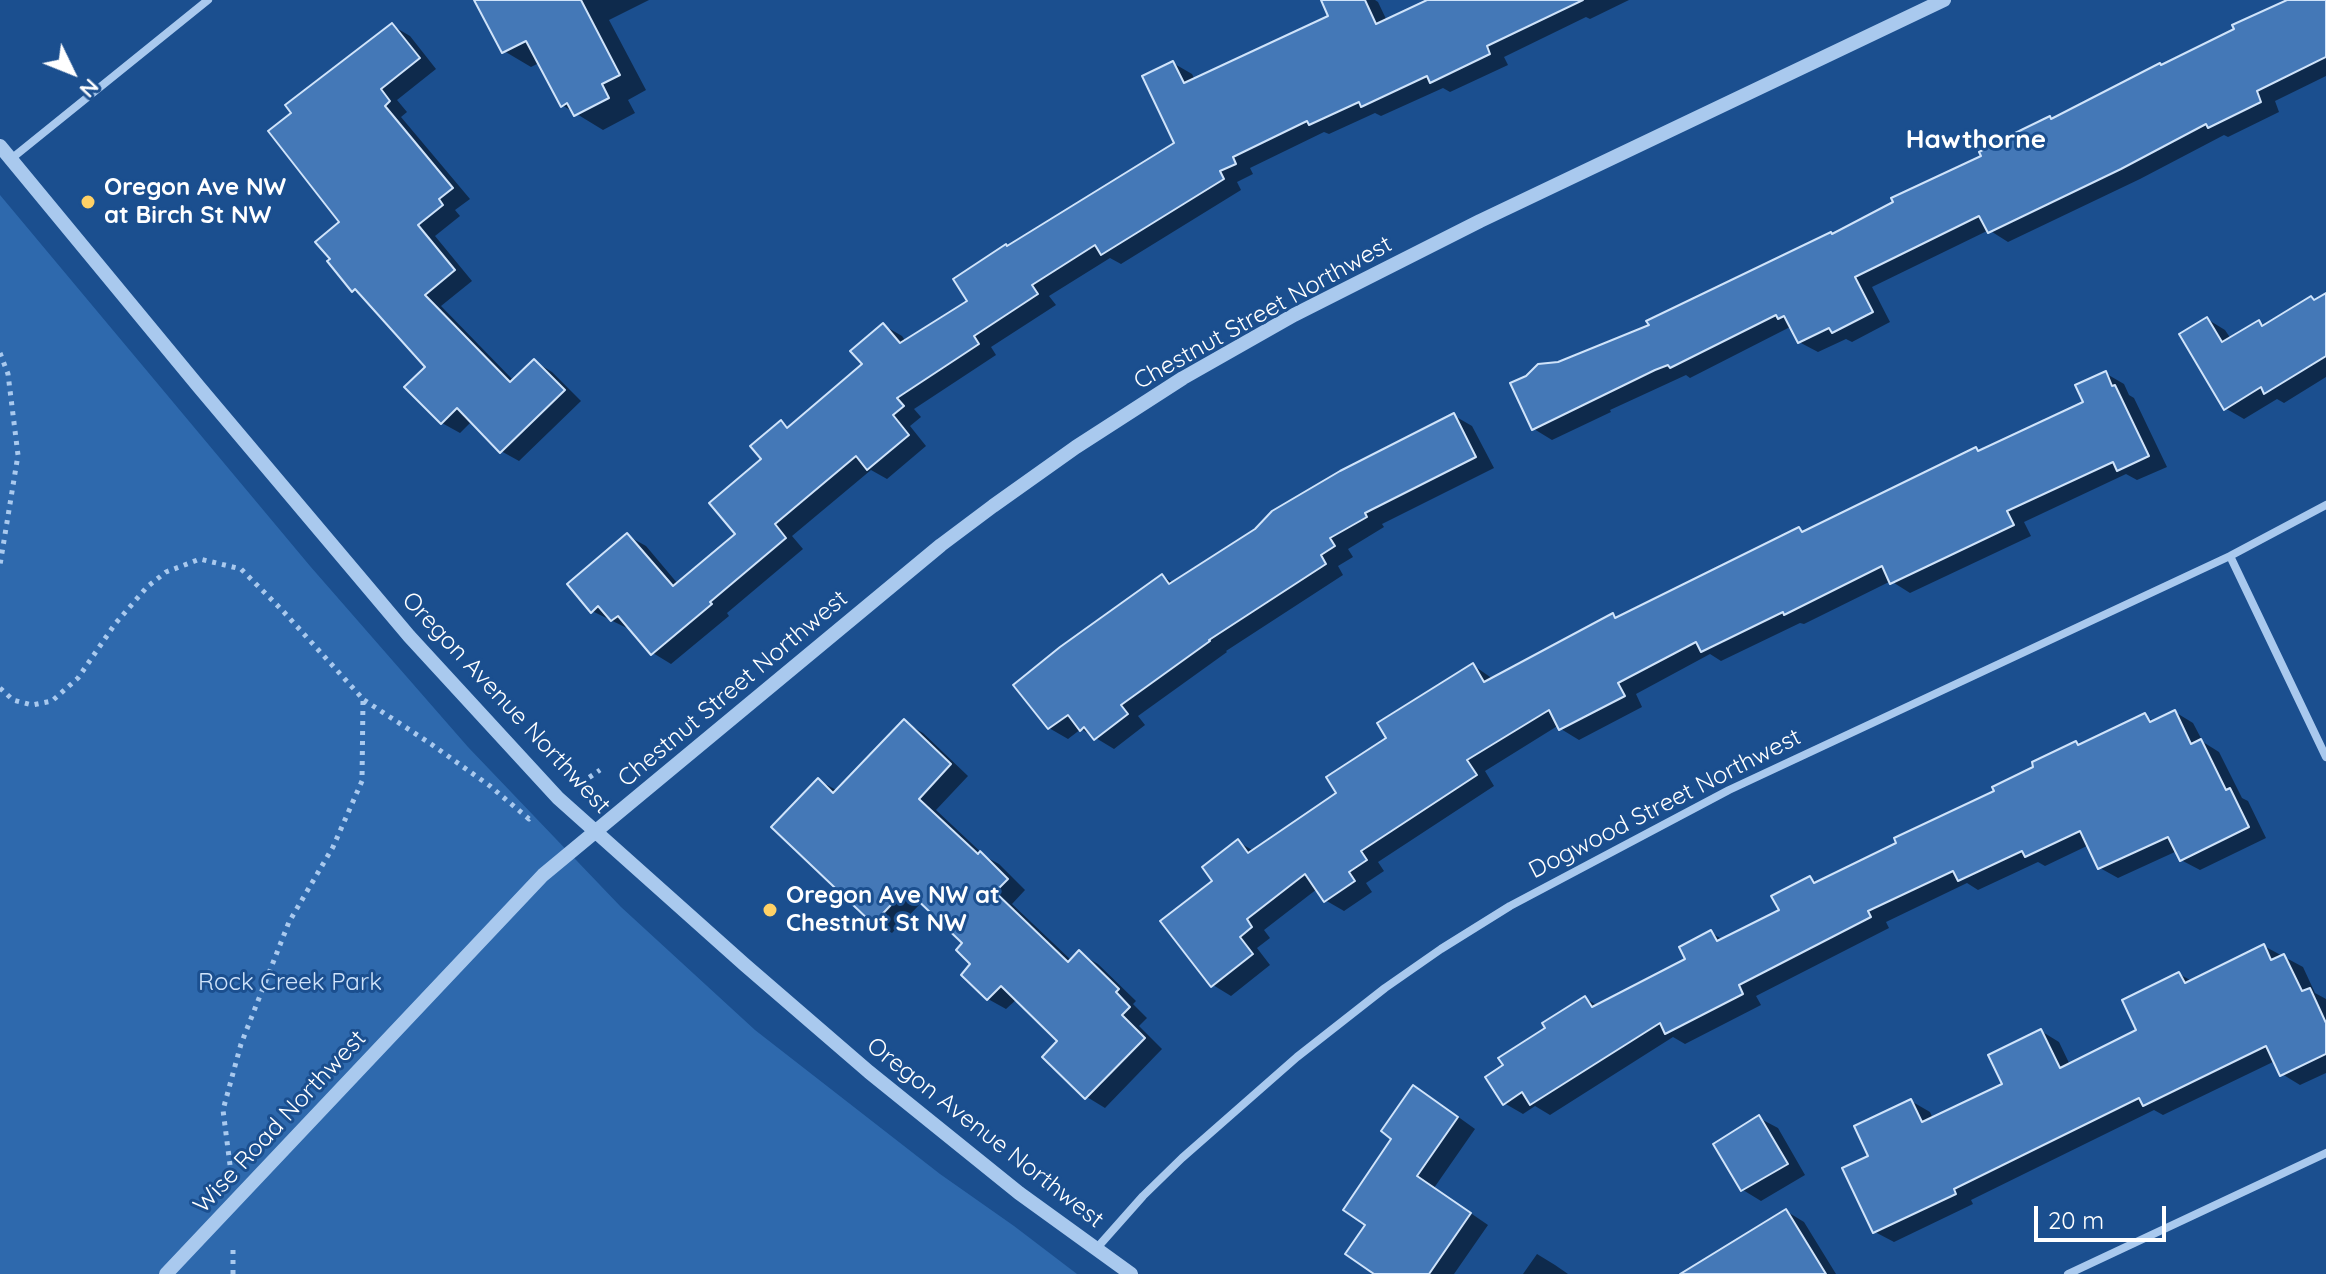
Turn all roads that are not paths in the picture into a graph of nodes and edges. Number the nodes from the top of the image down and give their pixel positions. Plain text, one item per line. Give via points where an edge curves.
1 (208, 0) edge
2 (1944, 0) edge
3 (0, 146) edge
4 (11, 159) junction
5 (2326, 505) edge
6 (2230, 556) junction
7 (2326, 757) edge
8 (596, 831) junction
9 (2326, 1153) edge
10 (1096, 1249) junction
11 (166, 1274) edge
12 (1131, 1274) edge
13 (2068, 1274) edge

1 - 4 street
2 - 8 street, Chestnut Street Northwest via 1409,256 1183,378 941,545
3 - 4 street, Oregon Avenue Northwest
4 - 8 street, Oregon Avenue Northwest via 409,636 558,798
5 - 6 street, Dogwood Street Northwest
6 - 7 street
6 - 10 street, Dogwood Street Northwest via 1729,790 1510,906 1319,1038 1182,1158
8 - 10 street, Oregon Avenue Northwest via 869,1072
8 - 11 street, Wise Road Northwest via 543,875
9 - 13 street
10 - 12 street, Oregon Avenue Northwest

